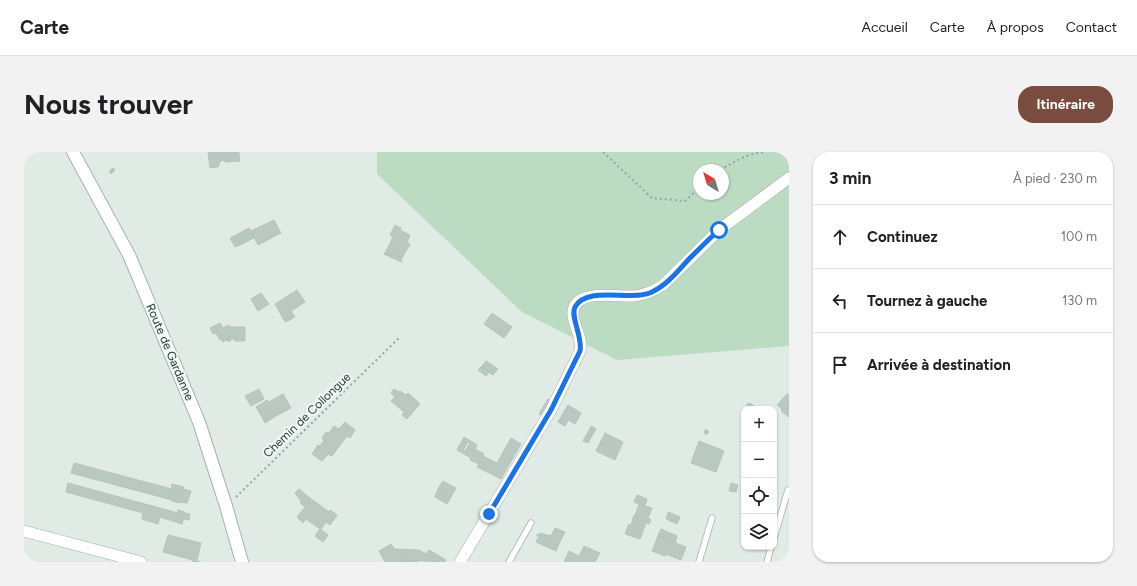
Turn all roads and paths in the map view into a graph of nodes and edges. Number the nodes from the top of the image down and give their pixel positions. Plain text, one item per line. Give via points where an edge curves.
1 (73, 152) edge
2 (603, 152) edge
3 (764, 152) edge
4 (729, 165) edge
5 (789, 178) edge
6 (693, 194) edge
7 (400, 337) dead end
8 (788, 490) dead end
9 (226, 506) junction
10 (712, 518) dead end
11 (531, 522) dead end
12 (777, 528) edge
13 (24, 531) edge
14 (771, 550) edge
15 (141, 562) edge
16 (242, 562) edge
17 (460, 562) edge
18 (509, 562) edge
19 (699, 562) edge
20 (767, 562) edge

1 - 9 street, Route de Gardanne via 129,255 199,422
2 - 6 path via 652,198 685,201
3 - 4 path via 752,153
5 - 17 street via 719,230 663,285 652,292 634,296 593,295 578,303 573,313 580,334 580,351 551,410
7 - 9 path, Chemin de Collongue
8 - 12 lane
9 - 16 street, Route de Gardanne
10 - 19 lane
11 - 18 lane
13 - 15 street
14 - 20 lane

